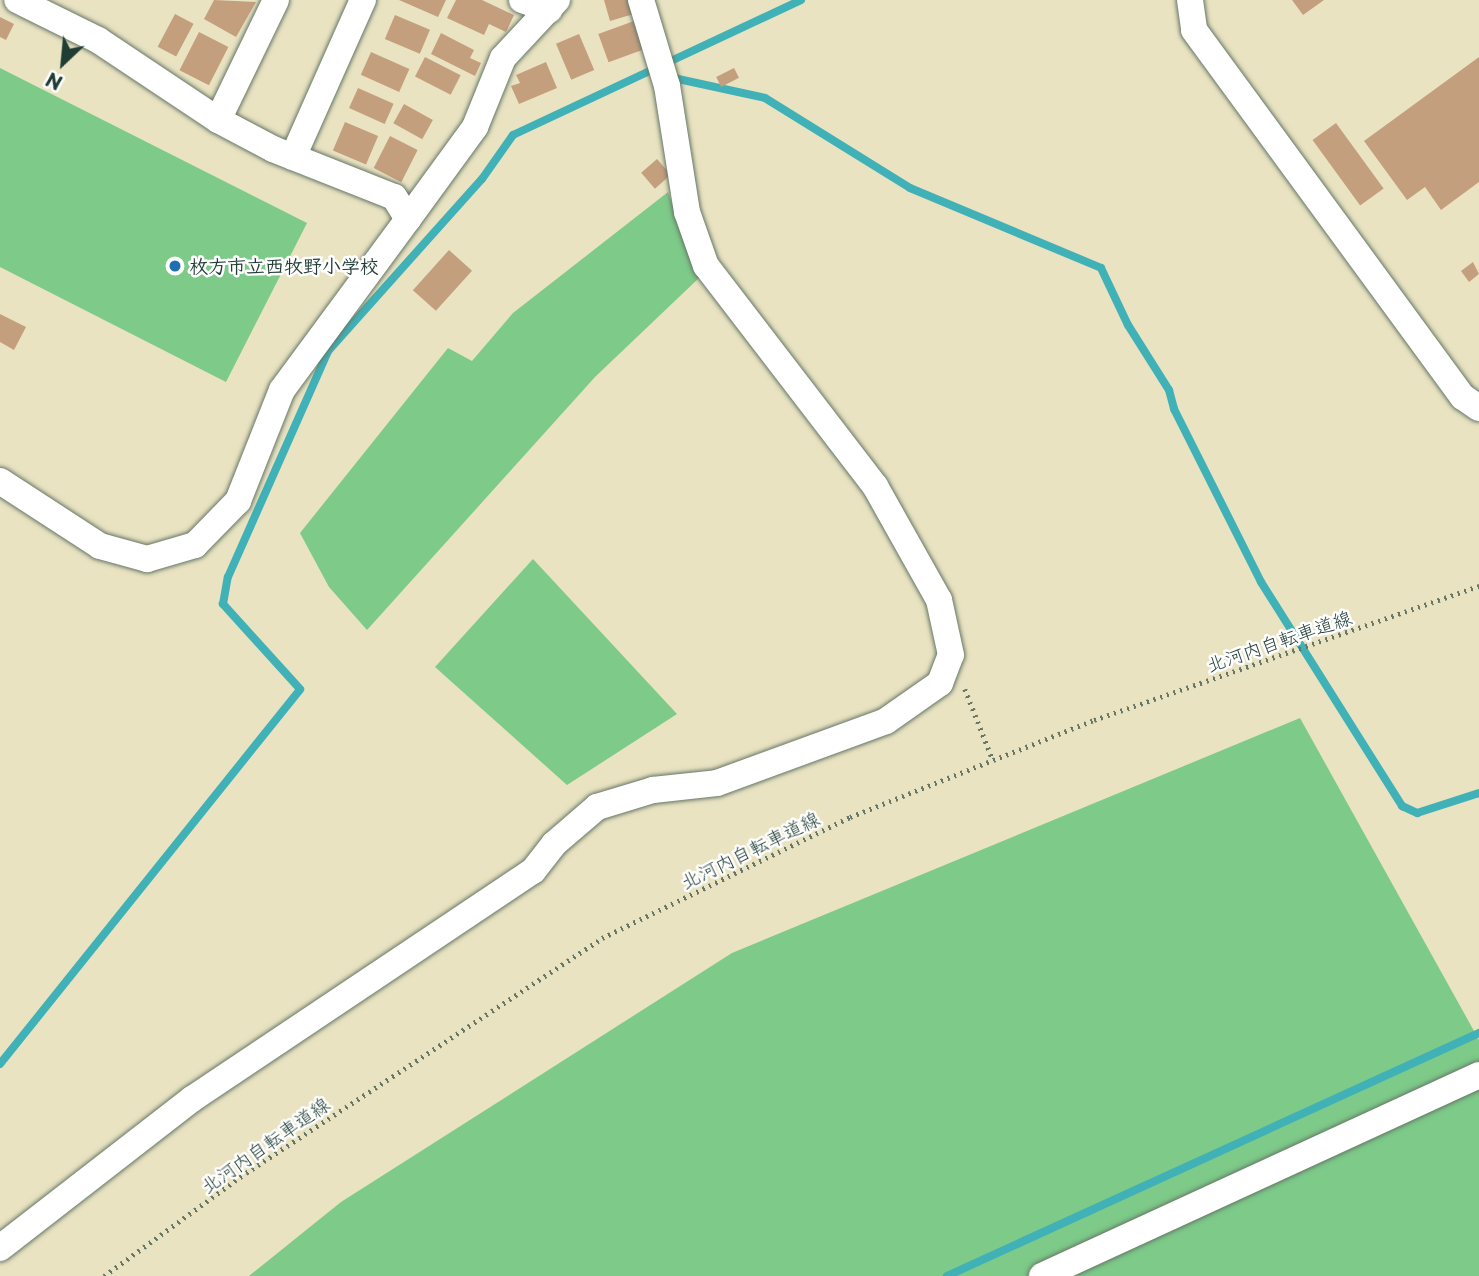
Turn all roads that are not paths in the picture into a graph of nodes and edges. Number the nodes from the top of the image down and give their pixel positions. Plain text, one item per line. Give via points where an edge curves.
1 (17, 0) edge
2 (276, 0) edge
3 (363, 0) edge
4 (522, 0) edge
5 (641, 0) edge
6 (1190, 0) edge
7 (553, 5) edge
8 (218, 120) junction
9 (293, 157) junction
10 (408, 219) junction
11 (1479, 408) edge
12 (0, 481) edge
13 (1479, 1075) edge
14 (0, 1248) edge
15 (1042, 1276) edge

1 - 8 street via 98,40
2 - 8 street
3 - 9 street
4 - 7 street
5 - 14 street via 667,86 687,212 706,266 875,486 939,600 951,655 940,683 886,721 717,783 653,790 597,807 554,844 533,871 192,1099
6 - 11 street via 1194,30 1463,397
7 - 10 street via 503,58 475,127
8 - 9 street
9 - 10 street via 394,197
10 - 12 street via 282,390 238,501 195,545 147,559 100,546
13 - 15 street

